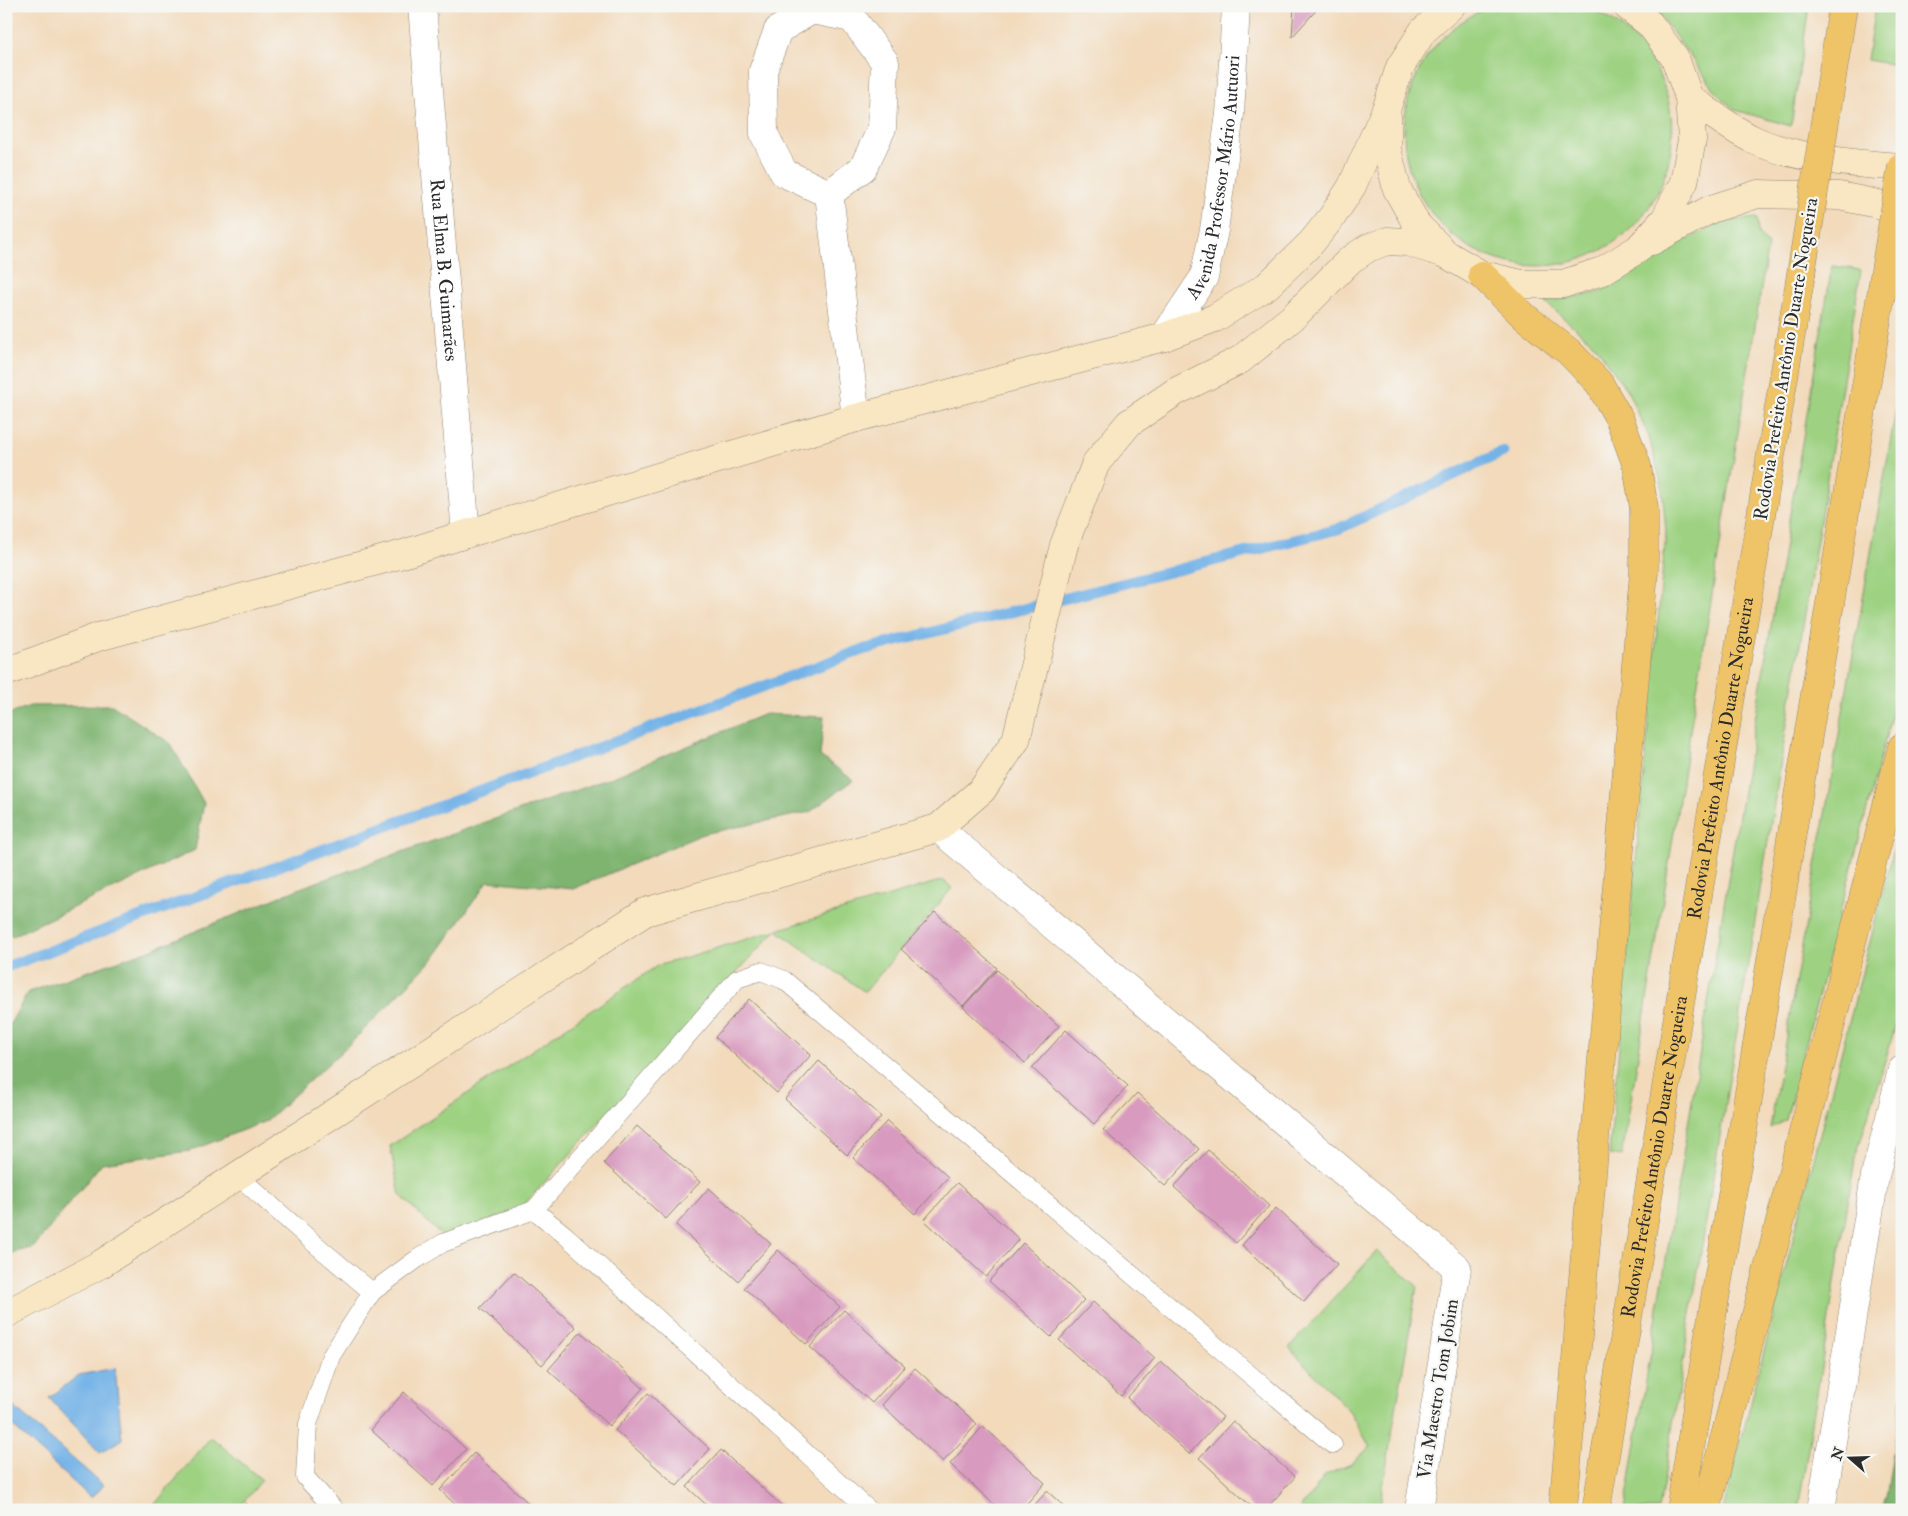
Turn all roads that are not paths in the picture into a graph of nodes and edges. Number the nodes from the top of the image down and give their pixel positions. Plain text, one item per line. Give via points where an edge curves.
1 (422, 6) edge
2 (1236, 6) edge
3 (1451, 6) edge
4 (1627, 6) edge
5 (1843, 6) edge
6 (1689, 98) junction
7 (1387, 108) junction
8 (1902, 166) edge
9 (829, 194) junction
10 (1902, 209) edge
11 (1638, 249) junction
12 (1446, 254) junction
13 (1482, 275) junction
14 (1164, 337) junction
15 (856, 418) junction
16 (466, 534) junction
17 (6, 672) edge
18 (1902, 747) edge
19 (938, 828) junction
20 (1902, 1070) edge
21 (237, 1175) junction
22 (534, 1210) junction
23 (372, 1292) junction
24 (6, 1314) edge
25 (1333, 1445) dead end
26 (335, 1510) edge
27 (869, 1510) edge
28 (1419, 1510) edge
29 (1563, 1510) edge
30 (1596, 1510) edge
31 (1680, 1510) edge
32 (1706, 1510) edge
33 (1821, 1510) edge

1 - 16 street, Rua Elma B. Guimarães
2 - 14 street, Avenida Professor Mário Autuori via 1230,114 1204,277
3 - 7 main road via 1418,38 1400,67
4 - 6 main road via 1650,24 1674,58
5 - 30 highway, Rodovia Prefeito Antônio Duarte Nogueira, bridge
6 - 8 main road via 1754,140 1782,151 1856,164
6 - 11 main road via 1692,140 1684,182 1665,219
7 - 12 main road via 1387,149 1397,189 1417,225
7 - 14 main road via 1352,186 1311,243 1266,286 1215,318
8 - 31 highway, bridge
9 - 9 street via 863,168 882,128 885,62 852,18 812,10 778,30 763,70 764,134 784,173
9 - 15 street
10 - 11 main road via 1839,196 1758,194 1711,209
11 - 13 main road via 1602,271 1563,284 1522,284
12 - 13 main road
12 - 19 main road via 1407,242 1387,241 1368,248 1350,260 1292,318 1240,360 1175,392 1129,424 1096,463 1064,545 1016,740 982,790
13 - 29 highway via 1524,318 1570,352 1599,383 1620,420 1637,466 1644,508 1644,572
14 - 15 main road
15 - 16 main road
16 - 17 main road via 98,637
18 - 32 highway
19 - 21 main road via 645,912
19 - 28 street, Via Maestro Tom Jobim via 1457,1268
20 - 33 street via 1875,1176
21 - 23 lane
21 - 24 main road via 101,1264
22 - 23 lane via 443,1244
22 - 25 lane via 737,980 761,971 784,980
22 - 27 lane
23 - 26 lane via 331,1356 308,1424 305,1477

